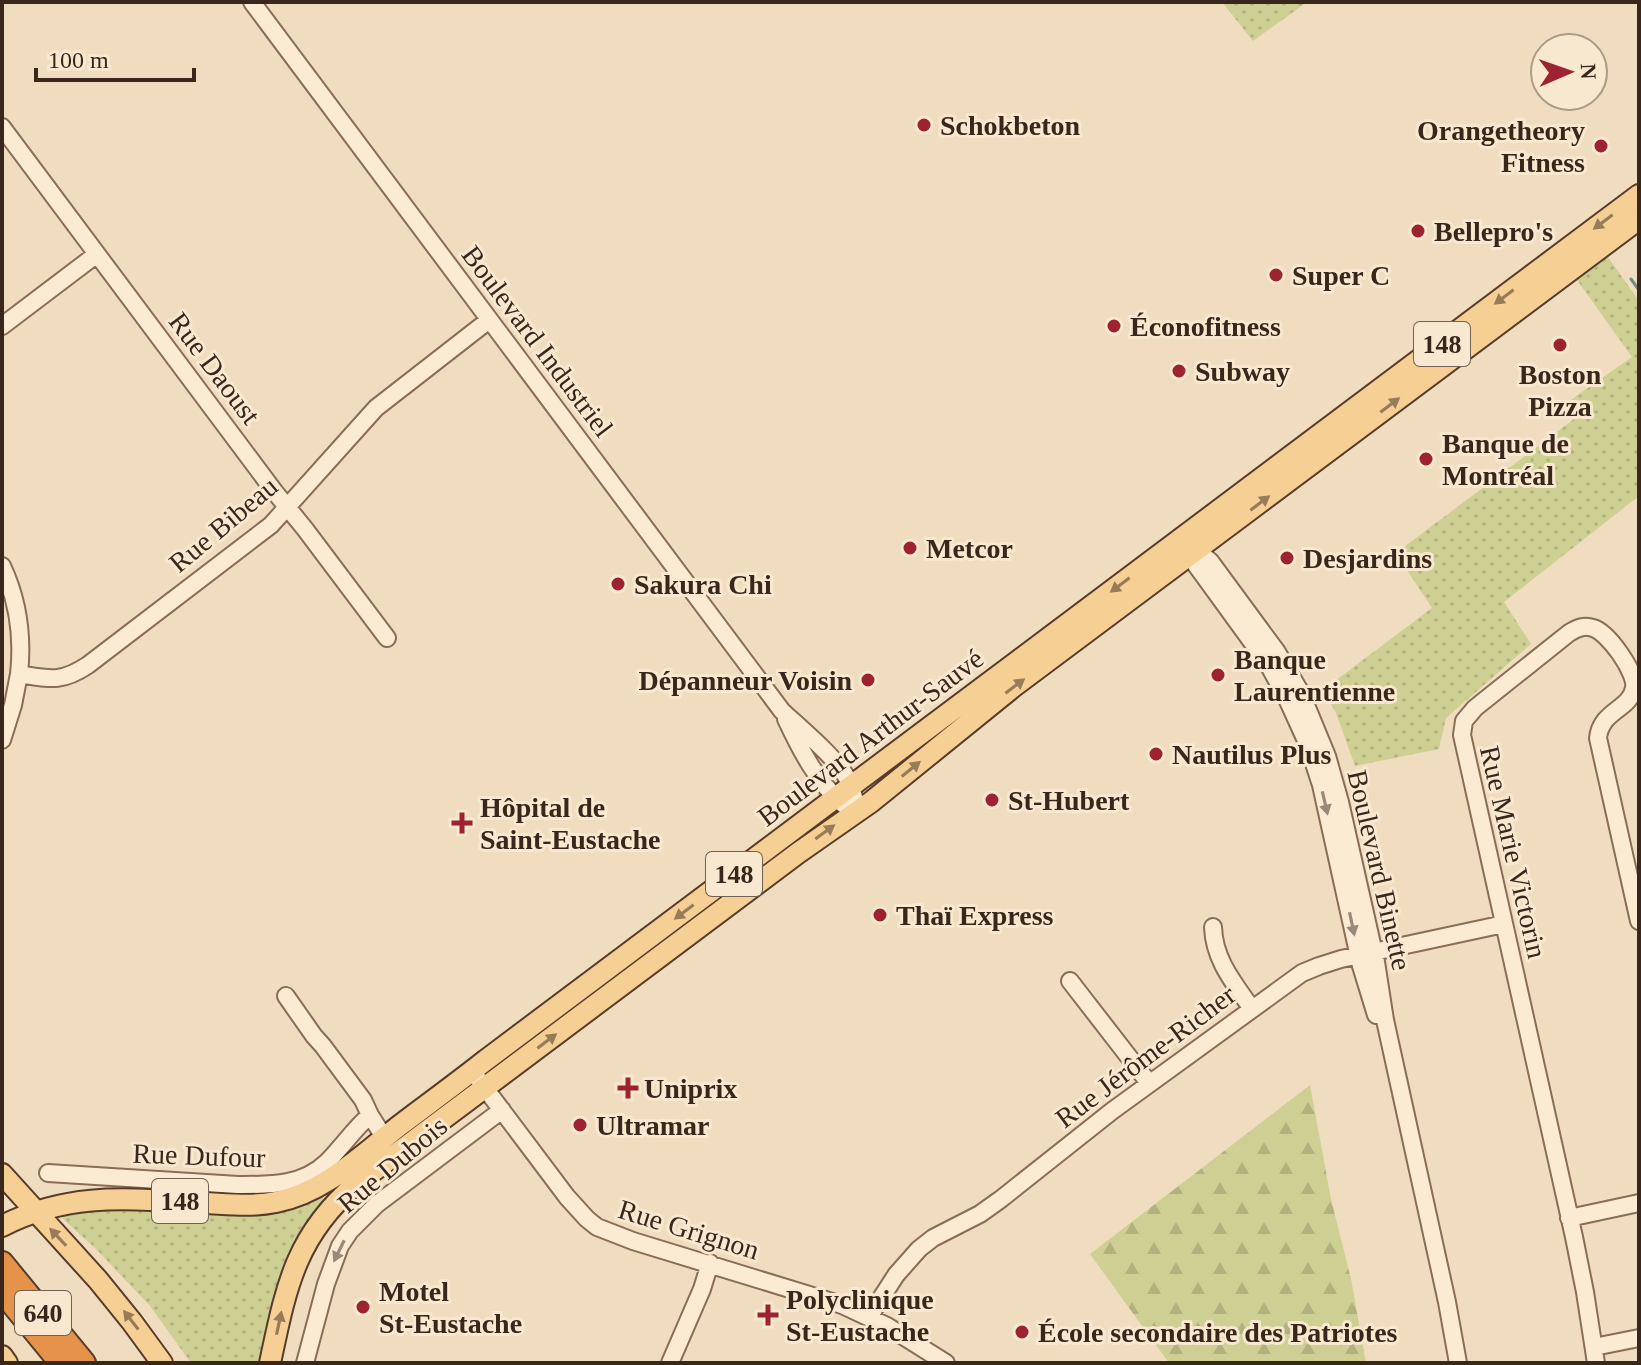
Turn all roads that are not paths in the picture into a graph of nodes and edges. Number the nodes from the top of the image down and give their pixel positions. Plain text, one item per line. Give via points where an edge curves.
1 (252, 2) edge
2 (2, 127) edge
3 (1639, 195) edge
4 (1639, 219) edge
5 (97, 254) junction
6 (489, 320) junction
7 (2, 326) edge
8 (287, 507) junction
9 (1195, 553) junction
10 (2, 566) edge
11 (387, 638) dead end
12 (19, 674) junction
13 (782, 711) junction
14 (2, 740) edge
15 (843, 792) junction
16 (855, 812) junction
17 (1639, 921) edge
18 (1504, 924) junction
19 (1213, 927) dead end
20 (1366, 954) junction
21 (1070, 981) dead end
22 (286, 996) dead end
23 (1252, 1009) junction
24 (472, 1071) junction
25 (1149, 1083) junction
26 (485, 1088) junction
27 (502, 1110) junction
28 (370, 1115) junction
29 (384, 1137) junction
30 (48, 1173) dead end
31 (2, 1174) edge
32 (1639, 1203) edge
33 (36, 1210) junction
34 (1569, 1218) junction
35 (2, 1226) edge
36 (2, 1263) edge
37 (710, 1263) junction
38 (2, 1291) edge
39 (869, 1317) junction
40 (1639, 1338) edge
41 (1595, 1355) edge
42 (2, 1356) edge
43 (7, 1363) edge
44 (61, 1363) edge
45 (84, 1363) edge
46 (162, 1363) edge
47 (270, 1363) edge
48 (305, 1363) edge
49 (670, 1363) edge
50 (946, 1363) edge
51 (1451, 1363) edge
52 (1458, 1363) edge

1 - 6 street, Boulevard Industriel
2 - 5 street, Rue Daoust
3 -> 9 main road, Boulevard Arthur-Sauvé / 148
9 -> 4 main road, Boulevard Arthur-Sauvé / 148
5 - 7 street
5 - 8 street, Rue Daoust
6 - 8 street, Rue Bibeau via 376,408
6 - 13 street, Boulevard Industriel
8 - 11 street, Rue Daoust
8 - 12 street, Rue Bibeau via 271,525 75,673 58,679
9 -> 15 main road, Boulevard Arthur-Sauvé / 148
16 -> 9 main road, Boulevard Arthur-Sauvé / 148
9 -> 20 street, Boulevard Binette via 1268,664 1308,745
9 - 20 street, Boulevard Binette via 1263,631 1292,675 1322,741 1340,802
10 - 12 street via 18,614
12 - 14 street
13 - 15 street, Boulevard Industriel via 841,770
13 - 15 street, Boulevard Industriel via 826,789
15 - 16 street, Boulevard Industriel
15 -> 24 main road, Boulevard Arthur-Sauvé / 148
26 -> 16 main road, Boulevard Arthur-Sauvé / 148
17 - 18 street, Rue Marie Victorin via 1598,738 1603,722 1630,699 1635,683 1607,637 1586,627 1569,633 1479,704 1462,726
18 - 20 street, Rue Jérôme-Richer
18 - 34 street, Rue Marie Victorin
19 - 23 street via 1220,961
20 - 23 street, Rue Jérôme-Richer via 1302,973
20 - 51 street, Boulevard Binette
20 - 52 street, Boulevard Binette via 1385,1020
21 - 25 street
22 - 28 street
23 - 25 street, Rue Jérôme-Richer
24 - 26 street, Rue Grignon
24 - 29 main road, Boulevard Arthur-Sauvé / 148
25 - 39 street, Rue Jérôme-Richer via 1001,1199 919,1249
26 - 27 street, Rue Grignon
47 -> 26 main road, Boulevard Arthur-Sauvé / 148 via 292,1274 320,1221 356,1184
27 - 37 street, Rue Grignon via 593,1224
27 -> 48 street, Rue Dubois via 377,1204 350,1231 330,1271
28 - 29 street
28 - 30 street, Rue Dufour via 326,1163 286,1183 238,1185
29 - 33 main road, Boulevard Arthur-Sauvé / 148 via 316,1188 279,1202 100,1199
31 - 33 main road
32 - 34 street
33 - 35 main road, Boulevard Arthur-Sauvé / 148
46 -> 33 main road via 117,1302
34 - 41 street, Rue Marie Victorin
36 - 45 highway, 640
37 - 39 street, Rue Grignon
37 - 49 street
38 - 44 highway, 640
39 - 50 street, Rue Grignon
40 - 41 street
42 - 43 main road

